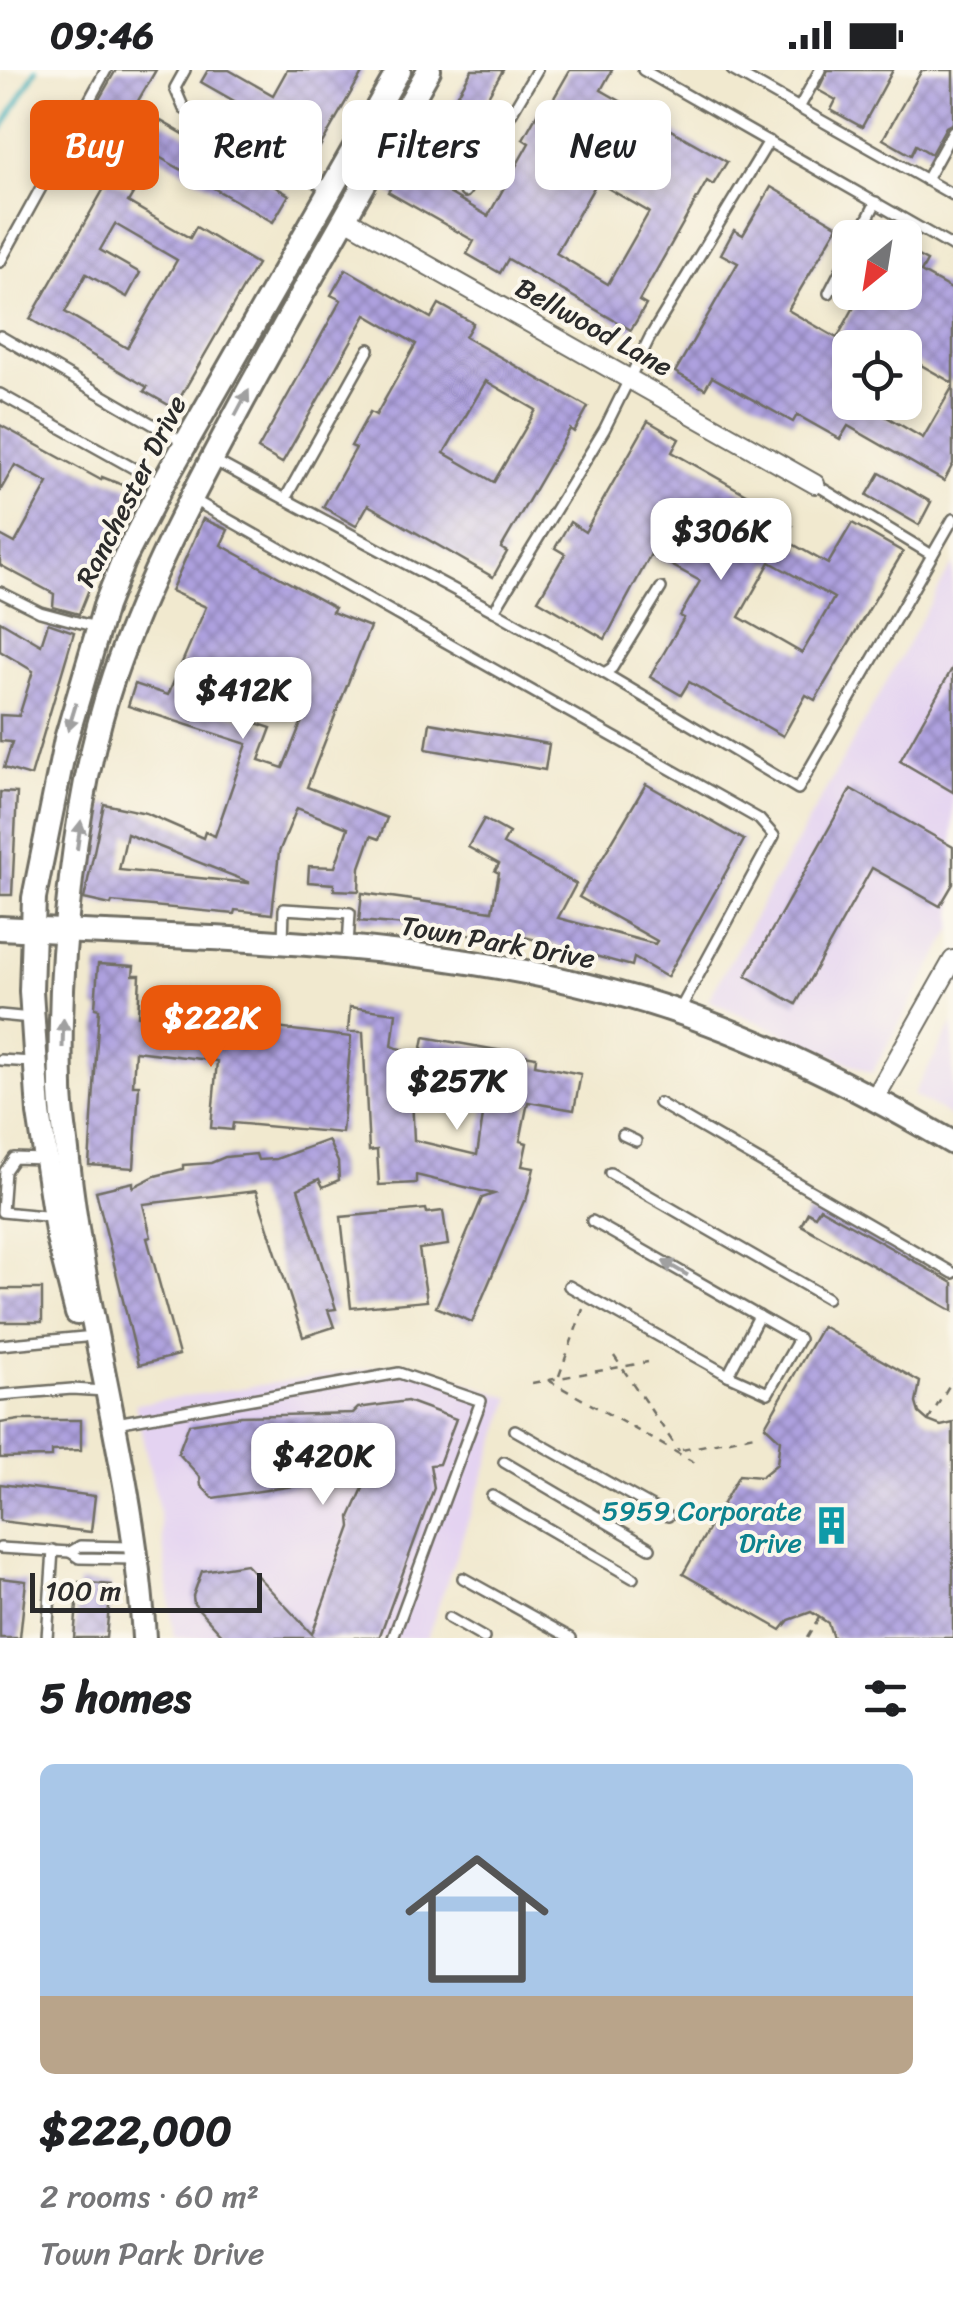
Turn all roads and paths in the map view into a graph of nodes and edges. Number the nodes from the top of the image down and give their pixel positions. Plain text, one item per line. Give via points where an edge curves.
1 (106, 70) edge
2 (185, 70) edge
3 (399, 70) edge
4 (429, 70) edge
5 (537, 70) edge
6 (643, 70) edge
7 (732, 70) edge
8 (820, 70) edge
9 (799, 108) junction
10 (953, 132) edge
11 (770, 141) junction
12 (926, 180) junction
13 (331, 191) junction
14 (465, 192) dead end
15 (953, 196) edge
16 (876, 202) junction
17 (344, 218) junction
18 (867, 220) edge
19 (953, 246) edge
20 (291, 261) junction
21 (0, 262) edge
22 (313, 273) junction
23 (832, 287) edge
24 (829, 293) dead end
25 (0, 336) edge
26 (368, 349) dead end
27 (631, 379) junction
28 (0, 394) edge
29 (187, 444) junction
30 (212, 458) junction
31 (816, 484) joint
32 (162, 485) junction
33 (189, 498) junction
34 (286, 500) junction
35 (953, 519) edge
36 (932, 555) junction
37 (662, 588) dead end
38 (0, 592) edge
39 (494, 611) junction
40 (98, 628) junction
41 (604, 673) junction
42 (86, 674) junction
43 (113, 680) junction
44 (0, 928) edge
45 (35, 930) junction
46 (66, 932) junction
47 (283, 943) junction
48 (348, 948) junction
49 (953, 960) edge
50 (678, 1013) junction
51 (0, 1016) edge
52 (34, 1018) junction
53 (0, 1060) edge
54 (36, 1063) junction
55 (875, 1098) junction
56 (659, 1103) dead end
57 (623, 1135) dead end
58 (636, 1141) dead end
59 (953, 1142) edge
60 (55, 1167) junction
61 (610, 1174) dead end
62 (56, 1218) junction
63 (592, 1220) dead end
64 (953, 1273) edge
65 (569, 1286) dead end
66 (827, 1298) dead end
67 (584, 1307) dead end
68 (759, 1316) junction
69 (84, 1337) junction
70 (0, 1345) edge
71 (614, 1356) dead end
72 (648, 1362) dead end
73 (621, 1367) junction
74 (728, 1375) junction
75 (558, 1378) junction
76 (953, 1379) edge
77 (548, 1380) junction
78 (532, 1383) dead end
79 (105, 1391) junction
80 (0, 1395) edge
81 (928, 1422) dead end
82 (114, 1423) junction
83 (516, 1430) dead end
84 (759, 1434) dead end
85 (677, 1451) junction
86 (504, 1462) dead end
87 (697, 1464) dead end
88 (492, 1496) dead end
89 (668, 1516) dead end
90 (0, 1548) edge
91 (650, 1548) dead end
92 (53, 1550) junction
93 (136, 1553) junction
94 (463, 1578) dead end
95 (632, 1578) dead end
96 (820, 1616) dead end
97 (449, 1618) dead end
98 (47, 1638) edge
99 (144, 1638) edge
100 (393, 1638) edge
101 (484, 1638) edge
102 (570, 1638) edge
103 (807, 1638) edge

1 - 21 lane
2 - 13 lane via 176,88 184,109
3 - 13 street, Ranchester Drive
4 - 17 street, Ranchester Drive
5 - 14 lane
6 - 11 lane
7 - 9 lane
8 - 9 lane
9 - 12 lane
10 - 12 lane
11 - 16 lane
11 - 27 lane
12 - 15 lane
13 - 20 street, Ranchester Drive
16 - 18 lane
16 - 19 lane
17 - 22 street, Ranchester Drive
17 - 27 street, Bellwood Lane
20 - 22 street
20 - 29 street, Ranchester Drive
30 -> 22 street, Ranchester Drive
23 - 24 lane
25 - 29 lane
26 - 34 lane
27 - 31 street, Bellwood Lane
27 - 39 lane
28 - 32 lane
29 - 30 street
29 - 32 street, Ranchester Drive
30 - 33 street, Ranchester Drive
30 - 34 lane
31 - 36 lane
32 - 40 street, Ranchester Drive
33 - 43 street, Ranchester Drive
33 - 50 lane via 758,820 774,836
34 - 39 lane
35 - 36 lane
36 - 41 lane via 798,789
37 - 41 lane
38 - 40 lane
39 - 41 lane
40 - 42 street, Ranchester Drive
42 - 43 street
42 -> 45 street, Ranchester Drive via 54,787 34,898
46 -> 43 street, Ranchester Drive via 88,772
44 - 45 street, Town Park Drive
45 - 46 street, Town Park Drive
45 - 52 street, Ranchester Drive
46 - 47 street, Town Park Drive
60 -> 46 street, Ranchester Drive
47 - 48 street, Town Park Drive
47 - 48 lane via 284,909 350,913
48 - 50 street, Town Park Drive via 492,965
49 - 55 street
50 - 55 street, Town Park Drive
51 - 52 lane
52 - 54 street, Ranchester Drive
53 - 54 lane
54 - 60 street, Ranchester Drive
55 - 59 street, Town Park Drive
56 - 64 lane
57 - 58 lane
60 - 62 street, Ranchester Drive
60 - 62 lane via 14,1158 5,1172 2,1212
60 - 79 street, Ranchester Drive
61 - 66 lane
62 - 69 street, Ranchester Drive
68 -> 63 lane
65 - 74 lane
67 - 75 path
68 - 74 lane
68 - 74 lane via 800,1339 768,1393
69 - 70 lane
69 - 79 street, Ranchester Drive
71 - 73 path
72 - 73 path
73 - 75 path
73 - 85 path
75 - 77 path
76 - 81 path
77 - 78 path
77 - 85 path
79 - 80 lane
79 - 82 street, Ranchester Drive
82 - 93 street, Ranchester Drive
82 - 100 lane via 398,1372 481,1402
83 - 89 lane
84 - 85 path
85 - 87 path
86 - 91 lane
88 - 95 lane
90 - 92 lane
92 - 93 lane
92 - 98 lane
93 - 99 street, Ranchester Drive
94 - 102 lane
96 - 103 path
97 - 101 lane

